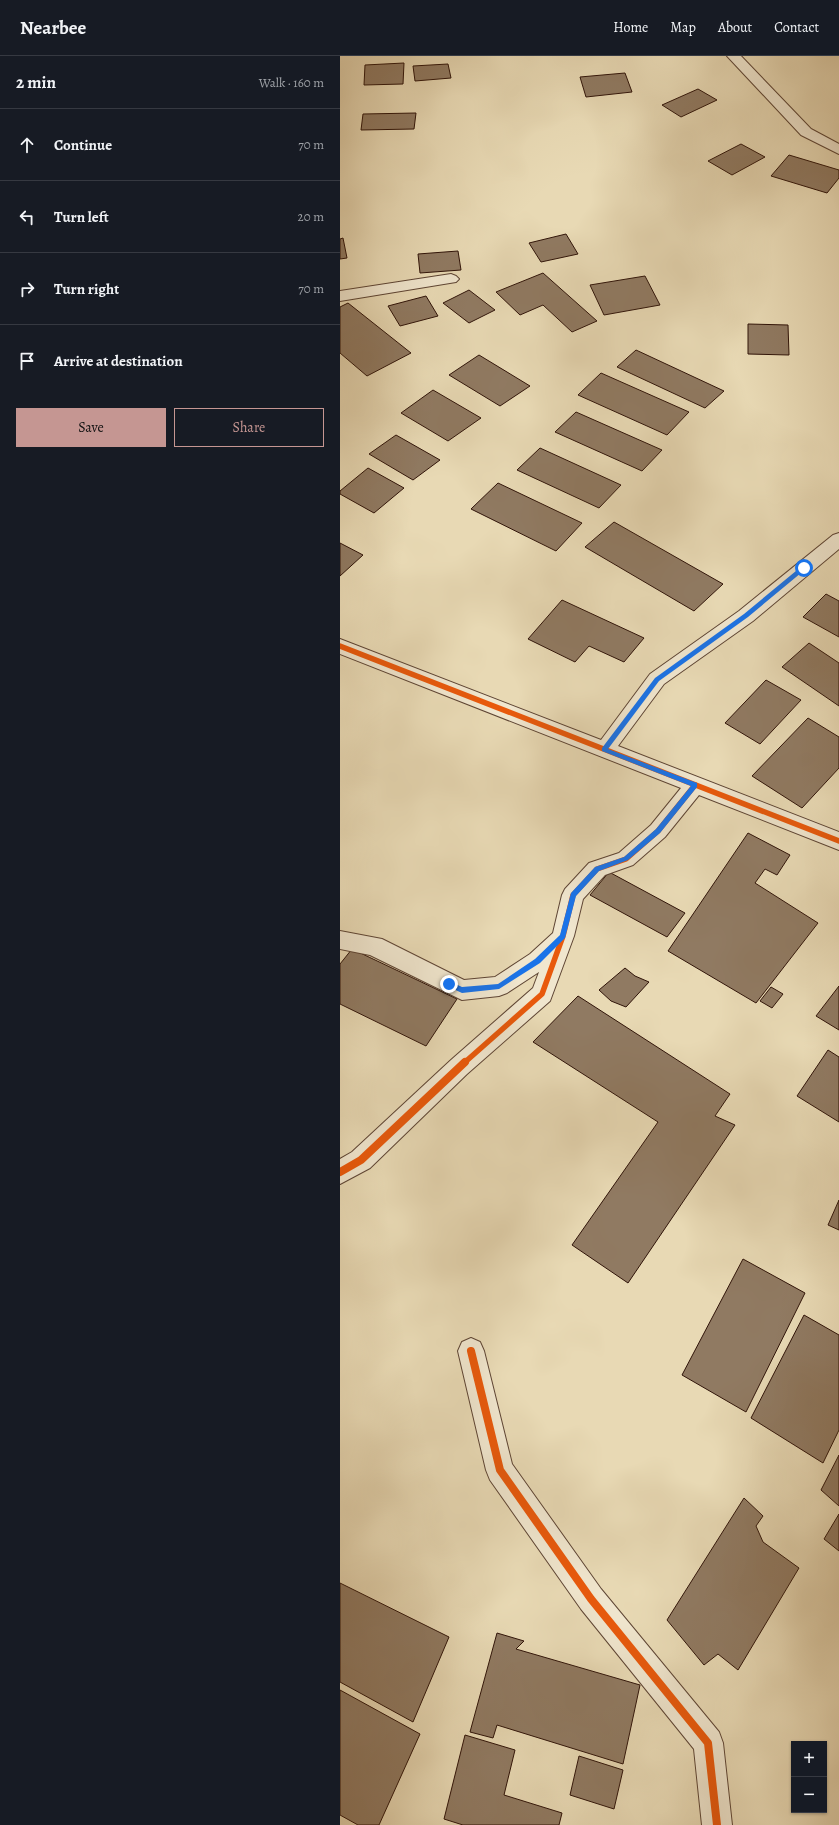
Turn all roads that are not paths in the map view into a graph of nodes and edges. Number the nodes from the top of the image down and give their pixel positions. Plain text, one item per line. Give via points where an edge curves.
1 (734, 56) edge
2 (839, 150) edge
3 (451, 279) dead end
4 (340, 296) edge
5 (839, 539) edge
6 (340, 646) edge
7 (604, 750) junction
8 (695, 785) junction
9 (839, 841) edge
10 (563, 936) junction
11 (340, 940) edge
12 (340, 1172) edge
13 (471, 1351) dead end
14 (717, 1825) edge

1 - 2 street via 806,132
3 - 4 street
5 - 7 street via 746,616 657,679
6 - 7 street
7 - 8 street
8 - 9 street
8 - 10 street via 658,831 626,858 597,869 573,895
10 - 11 street via 538,961 499,986 462,990 374,946
10 - 12 street via 542,994 361,1160
13 - 14 street via 500,1470 590,1599 708,1743

